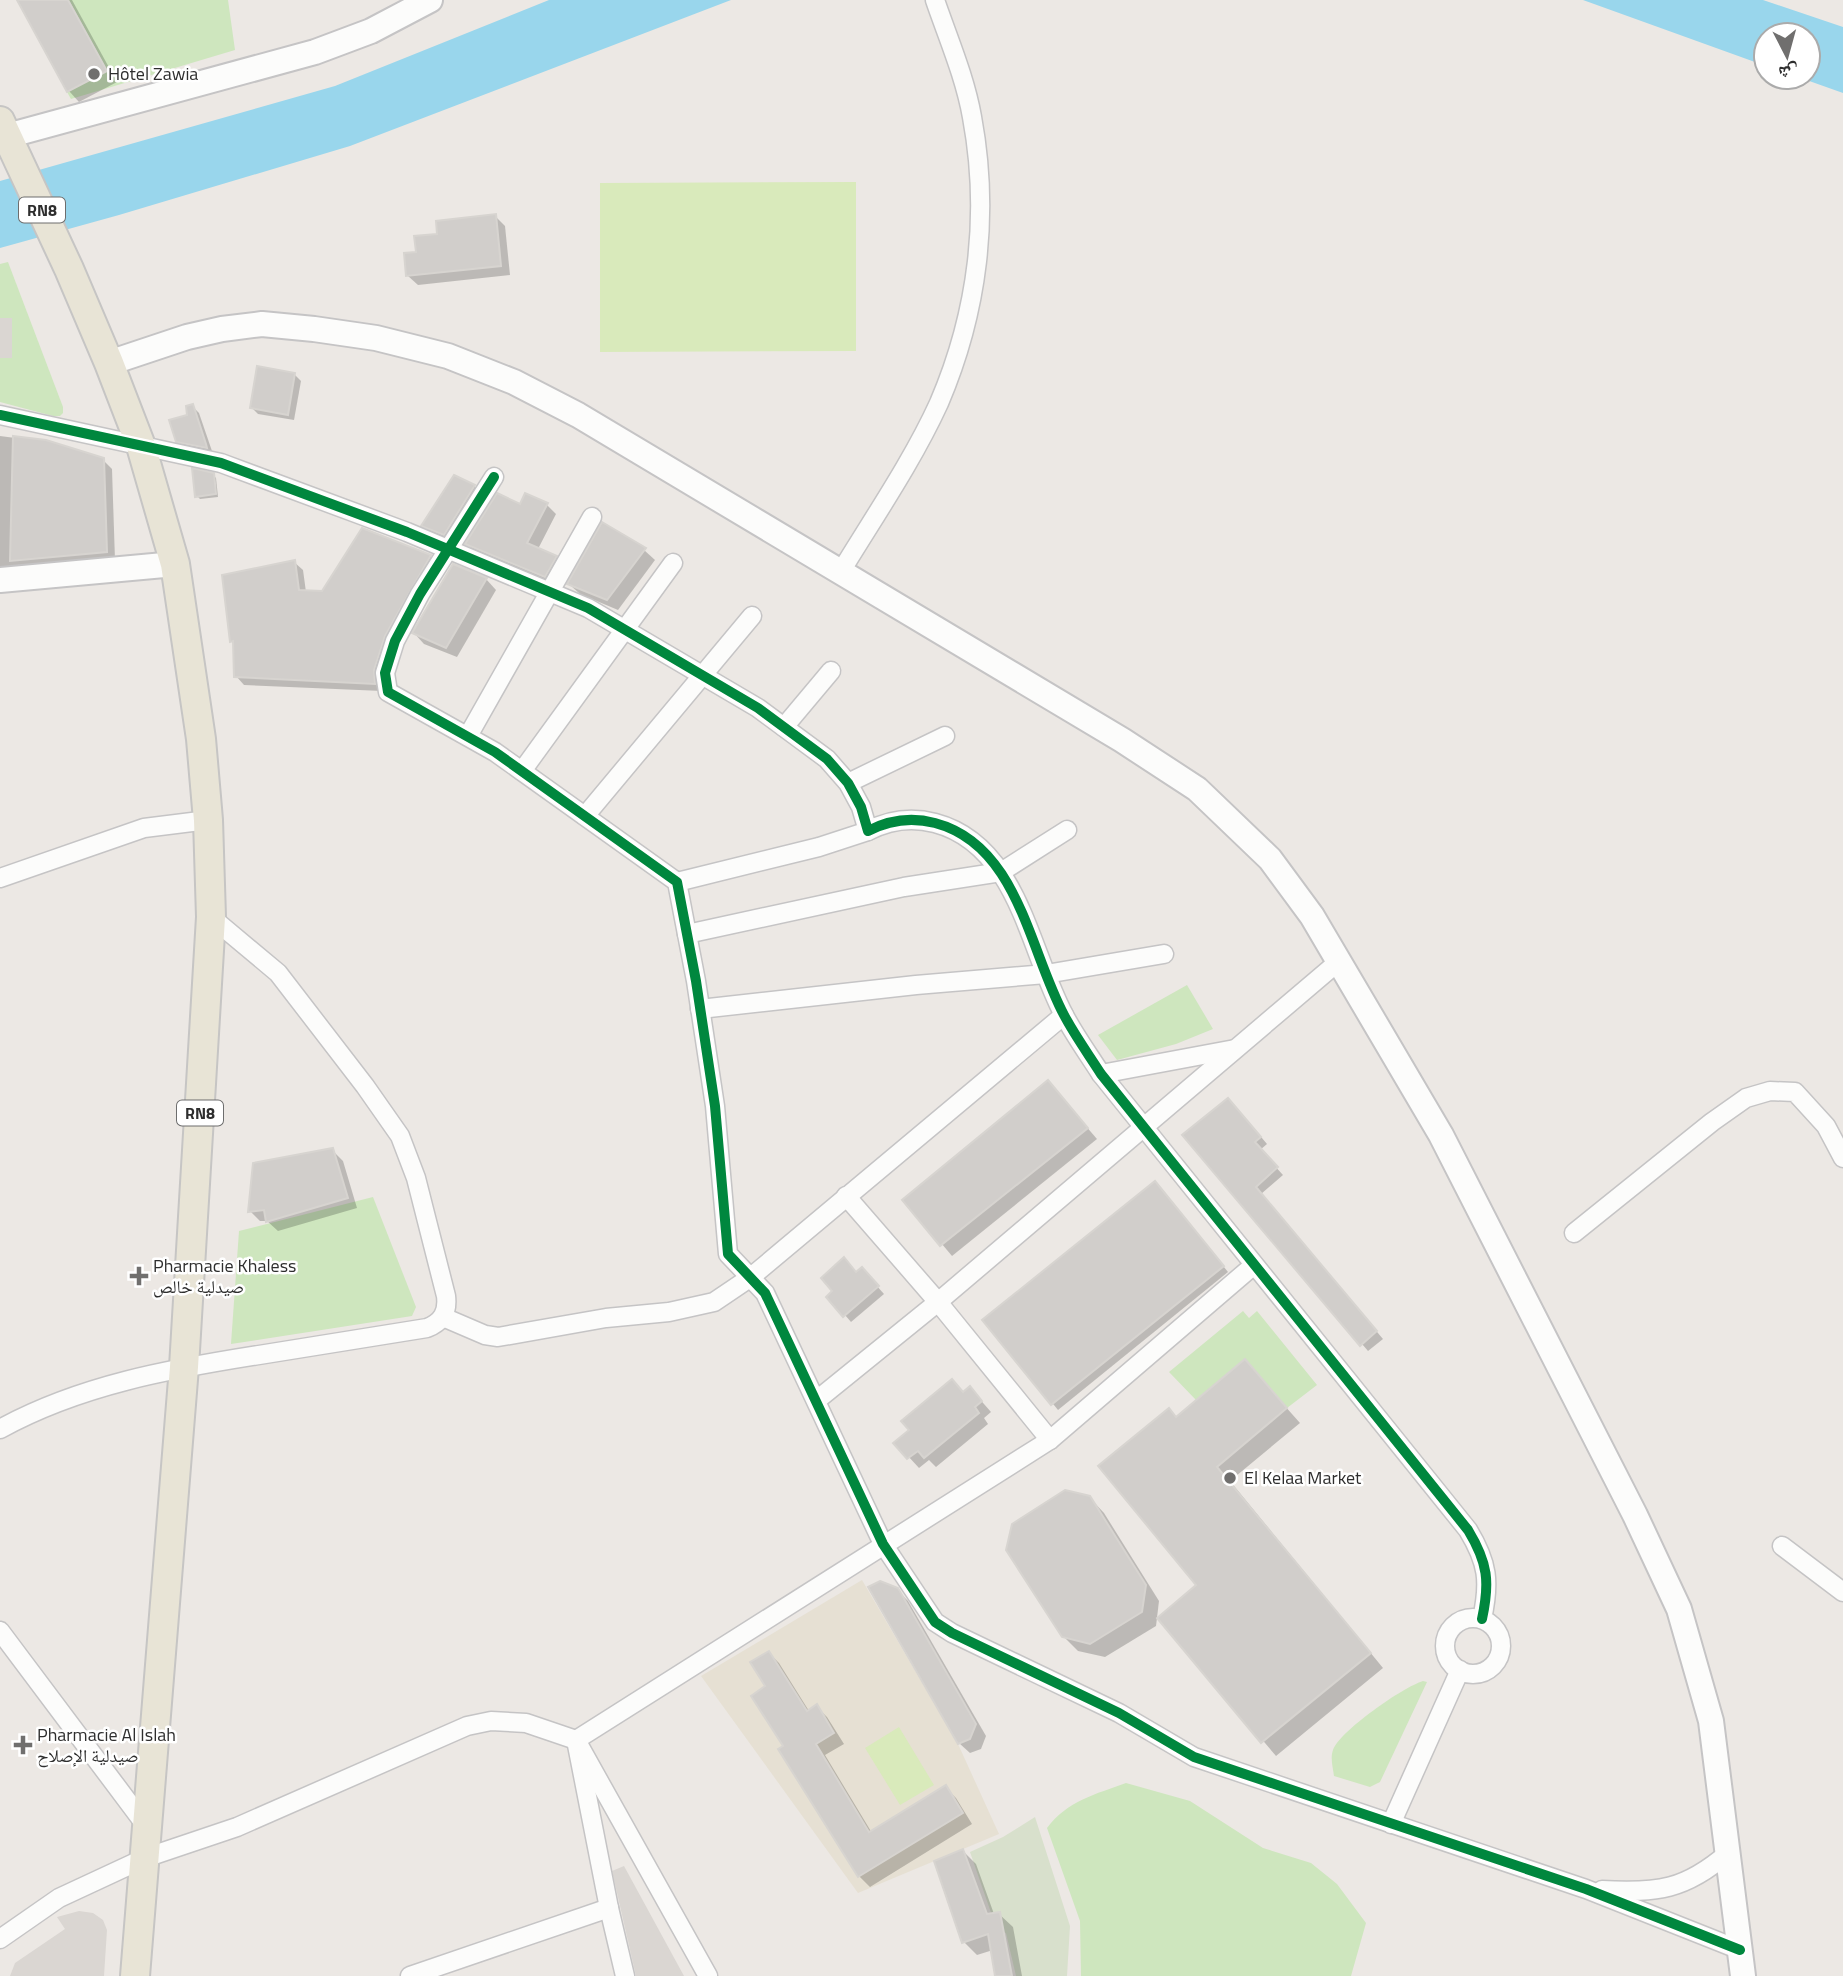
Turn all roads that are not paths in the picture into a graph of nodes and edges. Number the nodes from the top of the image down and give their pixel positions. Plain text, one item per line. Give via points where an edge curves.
1 (430, 0) edge
2 (935, 0) edge
3 (7, 136) edge
4 (110, 363) junction
5 (0, 415) edge
6 (141, 446) junction
7 (494, 477) dead end
8 (592, 517) dead end
9 (448, 550) junction
10 (673, 563) dead end
11 (174, 564) junction
12 (840, 573) junction
13 (0, 580) edge
14 (548, 592) junction
15 (752, 615) dead end
16 (625, 629) junction
17 (831, 671) dead end
18 (704, 675) junction
19 (784, 727) junction
20 (468, 736) junction
21 (946, 736) dead end
22 (522, 771) junction
23 (848, 783) junction
24 (585, 816) junction
25 (208, 820) junction
26 (1067, 830) dead end
27 (868, 831) junction
28 (1000, 872) junction
29 (0, 878) edge
30 (677, 882) junction
31 (211, 917) junction
32 (687, 934) junction
33 (1164, 954) dead end
34 (1338, 962) junction
35 (1046, 974) junction
36 (700, 1009) junction
37 (1064, 1015) junction
38 (1238, 1048) junction
39 (1101, 1074) junction
40 (1143, 1128) junction
41 (1843, 1158) edge
42 (846, 1196) junction
43 (1574, 1233) dead end
44 (1254, 1265) junction
45 (751, 1277) junction
46 (938, 1302) junction
47 (443, 1317) junction
48 (184, 1367) junction
49 (817, 1400) junction
50 (0, 1429) edge
51 (1050, 1440) junction
52 (883, 1544) junction
53 (1782, 1546) dead end
54 (1843, 1592) edge
55 (1482, 1619) junction
56 (0, 1631) edge
57 (1460, 1670) junction
58 (576, 1740) junction
59 (1391, 1824) junction
60 (148, 1827) junction
61 (1728, 1853) junction
62 (145, 1858) junction
63 (1586, 1889) junction
64 (609, 1908) junction
65 (0, 1939) edge
66 (1740, 1950) junction
67 (135, 1976) edge
68 (410, 1976) edge
69 (625, 1976) edge
70 (708, 1976) edge
71 (1743, 1976) edge

1 - 3 main road via 371,31 315,52
2 - 12 street via 972,113 979,155 982,209 976,282 959,352 938,404
3 - 4 main road, RN8
4 - 6 main road, RN8
4 - 12 main road via 187,337 262,324 376,338 448,356 514,382 578,415
5 - 6 street
6 - 9 street via 221,463
6 - 11 main road, RN8
7 - 9 street
8 - 14 street
9 - 14 street
9 - 20 street via 395,641 385,683 395,697
10 - 16 street
11 - 13 main road
11 - 25 main road, RN8 via 201,739
12 - 34 main road via 1197,789 1269,859 1312,916
14 - 16 street
14 - 20 street
15 - 18 street
16 - 18 street
16 - 22 street
17 - 19 street
18 - 19 street
18 - 24 street
19 - 23 street via 827,759
20 - 22 street
21 - 23 street
22 - 24 street
23 - 27 street
24 - 30 street
25 - 29 street via 144,828
25 - 31 main road, RN8
26 - 28 street
27 - 28 street via 886,822 906,820 948,826 984,849
27 - 30 street
28 - 32 street via 904,887
28 - 35 street
30 - 32 street
31 - 47 street via 278,973 400,1136 416,1178 446,1296
31 - 48 main road, RN8
32 - 36 street
33 - 35 street
34 - 38 street
34 - 61 main road via 1441,1135 1679,1609 1711,1721
35 - 36 street
35 - 37 street
36 - 45 street via 715,1106 728,1254
37 - 39 street
37 - 42 street
38 - 39 street
38 - 40 street
39 - 40 street
40 - 44 street
40 - 46 street
41 - 43 street via 1826,1126 1795,1092 1770,1091 1746,1098 1712,1122
42 - 45 street
42 - 46 street
44 - 51 street
44 - 55 street via 1468,1530 1487,1579
45 - 47 street via 714,1302 498,1337
45 - 49 street via 765,1293
46 - 49 street
46 - 51 street
47 - 48 street via 427,1328
48 - 50 street via 119,1381 25,1415
48 - 60 main road, RN8
49 - 52 street
51 - 52 street
52 - 58 street
52 - 59 street via 934,1622 951,1633 1119,1713 1194,1757
53 - 54 street
55 - 57 street via 1460,1621 1448,1633 1445,1651
55 - 57 street via 1501,1639 1499,1656 1480,1673
56 - 60 street
57 - 59 street
58 - 62 street via 526,1723 491,1721 467,1726 237,1827
58 - 64 street
58 - 70 street
59 - 63 street
60 - 62 main road, RN8
61 - 63 street via 1690,1881 1667,1888 1640,1892
61 - 66 main road
62 - 65 street via 59,1898
62 - 67 main road, RN8
63 - 66 street
64 - 68 street
64 - 69 street
66 - 71 main road

